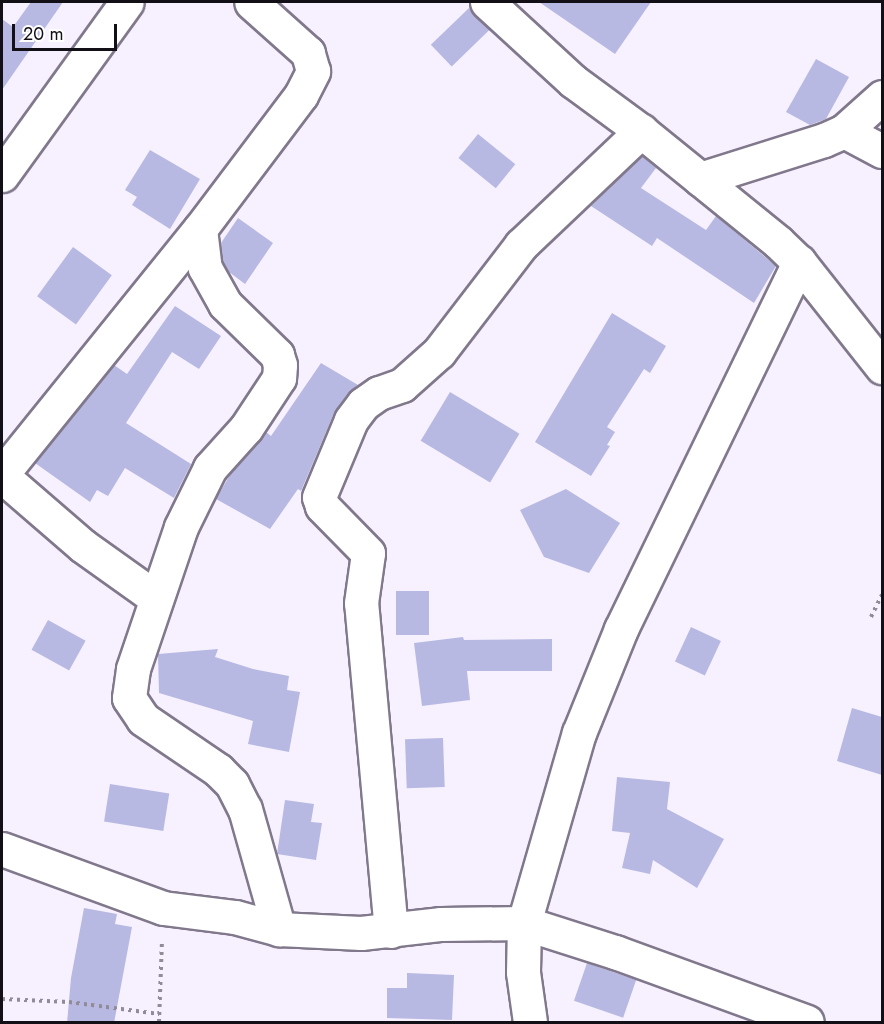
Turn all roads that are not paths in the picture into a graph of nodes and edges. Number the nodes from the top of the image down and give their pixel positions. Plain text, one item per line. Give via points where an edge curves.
1 (127, 2) edge
2 (251, 2) edge
3 (487, 2) edge
4 (882, 97) edge
5 (641, 131) junction
6 (844, 131) junction
7 (882, 151) edge
8 (2, 175) edge
9 (700, 179) junction
10 (200, 229) junction
11 (799, 262) junction
12 (882, 368) edge
13 (2, 475) edge
14 (156, 598) junction
15 (2, 849) edge
16 (524, 923) junction
17 (279, 929) junction
18 (391, 931) junction
19 (530, 1023) edge
20 (807, 1023) edge

1 - 8 street
2 - 10 street via 308,53 313,70 301,95
3 - 5 street via 573,81
4 - 6 street
5 - 9 street
5 - 18 street via 521,245 420,371 402,385 363,404 351,420 319,497 322,506 368,553 361,603
6 - 7 street
6 - 9 street
9 - 11 street
10 - 13 street
10 - 14 street via 205,268 225,304 277,356 279,378 246,428 210,468 181,527
11 - 12 street
11 - 16 street via 621,629 579,733
13 - 14 street via 83,546
14 - 17 street via 133,669 129,698 143,719 218,770 232,784 245,808
15 - 17 street via 163,908 234,917
16 - 18 street via 441,924
16 - 19 street via 523,972
16 - 20 street
17 - 18 street

